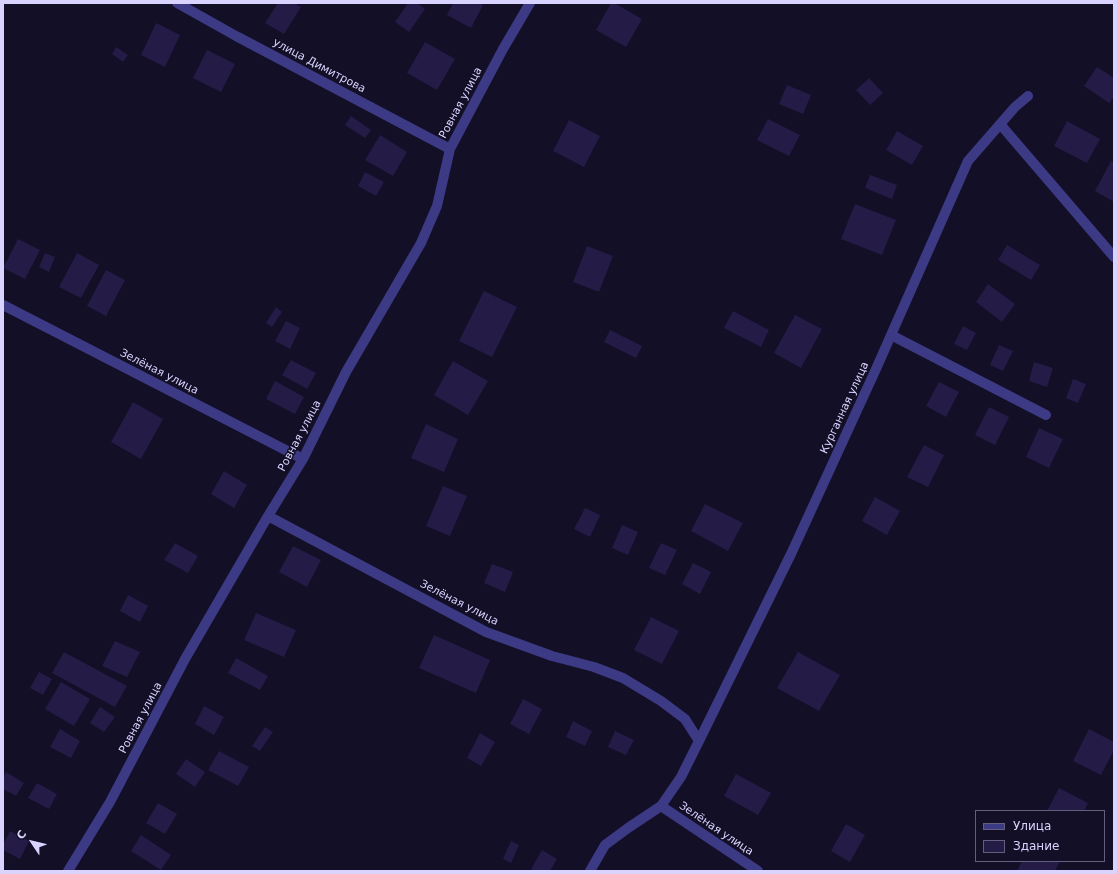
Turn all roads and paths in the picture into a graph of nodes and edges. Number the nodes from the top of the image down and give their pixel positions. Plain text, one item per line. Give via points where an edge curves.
1 (177, 3) edge
2 (530, 3) edge
3 (1028, 96) dead end
4 (1000, 124) junction
5 (450, 149) junction
6 (1114, 257) edge
7 (3, 305) edge
8 (891, 335) junction
9 (1046, 415) dead end
10 (303, 459) junction
11 (268, 516) junction
12 (700, 741) junction
13 (661, 806) junction
14 (68, 871) edge
15 (590, 871) edge
16 (758, 871) edge

1 - 5 street, улица Димитрова
2 - 5 street, Ровная улица
3 - 4 street, Курганная улица
4 - 6 street
4 - 8 street, Курганная улица via 968,161
5 - 10 street, Ровная улица via 437,206 421,243 346,372
7 - 10 street, Зелёная улица
8 - 9 street
8 - 12 street, Курганная улица via 791,554
10 - 11 street, Ровная улица
11 - 12 street, Зелёная улица via 486,632 623,678 661,701 685,720
11 - 14 street, Ровная улица via 186,659 110,802
12 - 13 street, Курганная улица via 681,777
13 - 15 street via 605,845
13 - 16 street, Зелёная улица

